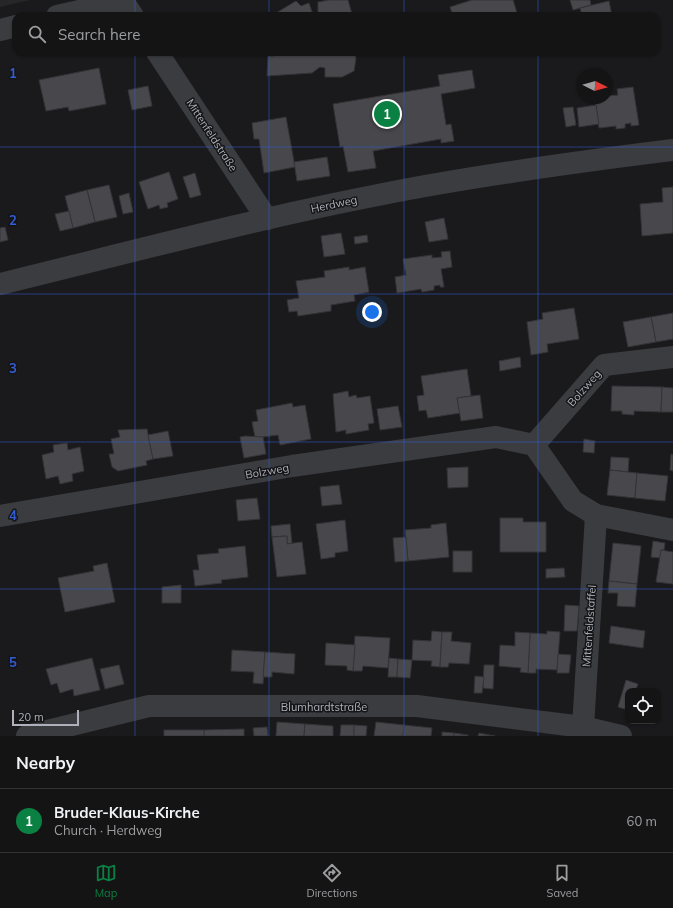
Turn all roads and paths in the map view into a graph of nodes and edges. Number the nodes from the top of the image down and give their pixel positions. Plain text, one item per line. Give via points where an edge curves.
1 (126, 6) edge
2 (85, 12) edge
3 (12, 27) edge
4 (0, 30) edge
5 (159, 56) edge
6 (673, 150) edge
7 (267, 219) junction
8 (0, 284) edge
9 (673, 357) edge
10 (534, 445) junction
11 (596, 515) junction
12 (0, 516) edge
13 (673, 530) edge
14 (581, 731) edge
15 (27, 736) edge
16 (621, 736) edge

1 - 2 street
3 - 4 street
5 - 7 street, Mittenfeldstraße
6 - 7 street, Herdweg via 548,166 384,194
7 - 8 street, Herdweg
9 - 10 street, Bolzweg via 604,365
10 - 11 street via 573,501
10 - 12 street, Bolzweg via 496,437 292,466
11 - 13 street
11 - 14 street, Mittenfeldstaffel
14 - 15 street, Blumhardtstraße via 417,706 149,706
14 - 16 street, Blumhardtstraße

